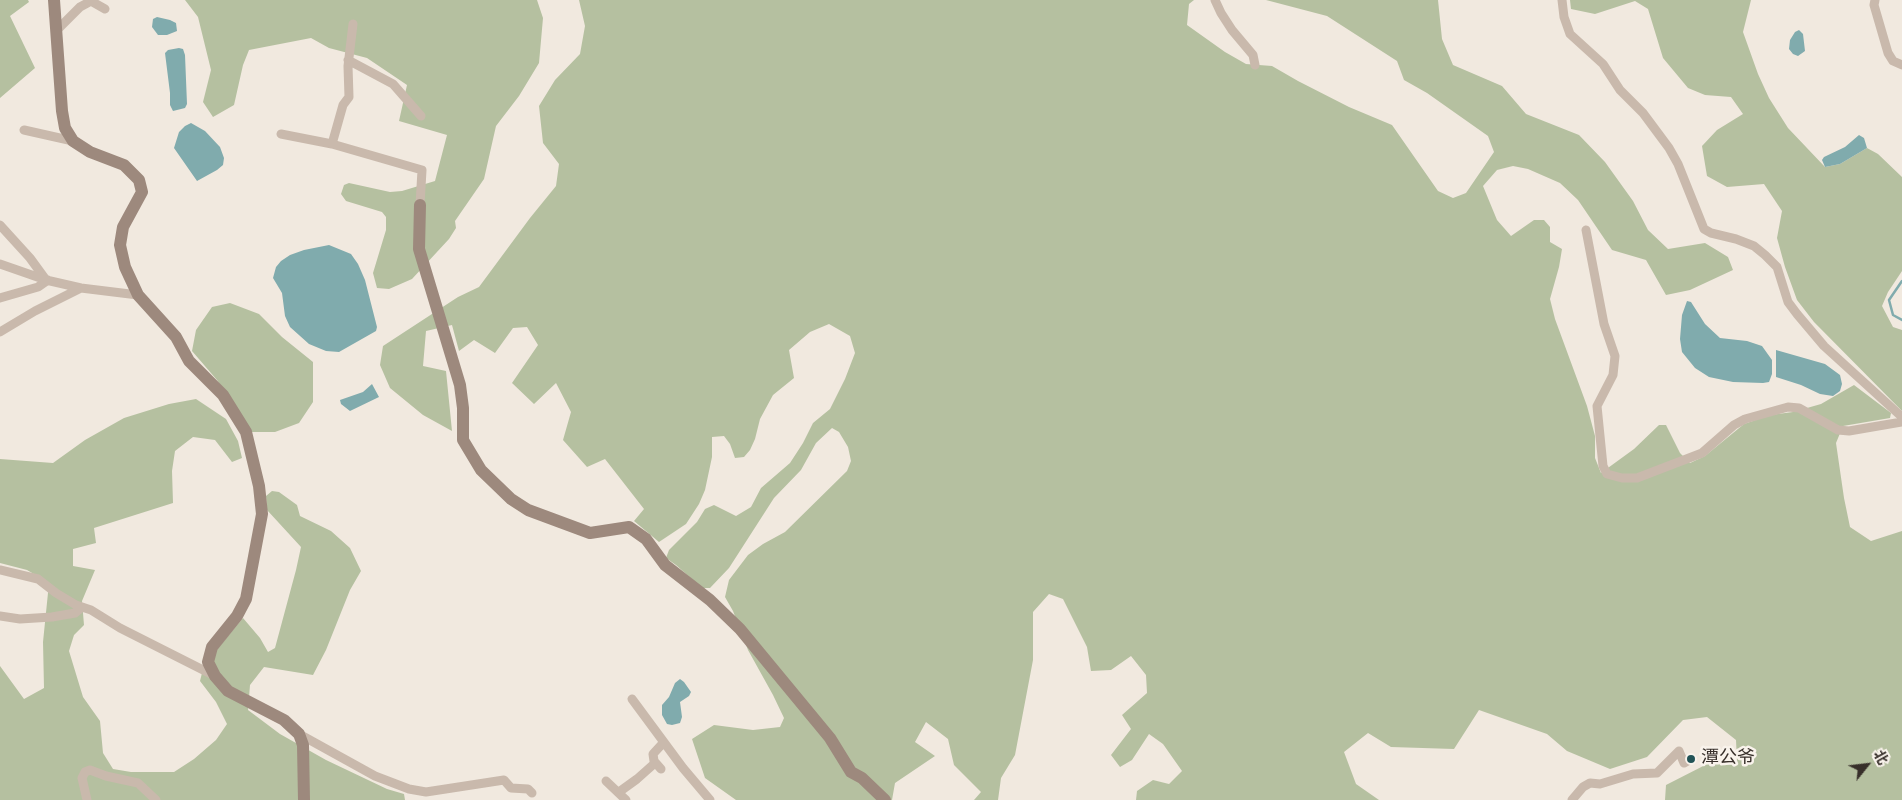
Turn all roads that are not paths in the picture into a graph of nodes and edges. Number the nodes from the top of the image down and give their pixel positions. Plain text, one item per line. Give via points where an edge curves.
1 (54, 0) edge
2 (1215, 0) edge
3 (1562, 0) edge
4 (1875, 0) edge
5 (105, 9) dead end
6 (353, 24) dead end
7 (57, 30) junction
8 (348, 60) junction
9 (1255, 65) dead end
10 (1902, 65) edge
11 (421, 116) dead end
12 (24, 130) dead end
13 (281, 134) dead end
14 (72, 141) junction
15 (332, 144) junction
16 (420, 205) joint
17 (0, 225) edge
18 (1586, 230) dead end
19 (0, 264) edge
20 (47, 280) junction
21 (81, 288) junction
22 (138, 295) junction
23 (0, 298) edge
24 (0, 332) edge
25 (1902, 417) edge
26 (1902, 422) edge
27 (0, 570) edge
28 (82, 607) junction
29 (0, 616) edge
30 (215, 676) junction
31 (632, 699) dead end
32 (299, 734) junction
33 (664, 742) junction
34 (1691, 759) dead end
35 (606, 781) dead end
36 (619, 792) junction
37 (532, 793) dead end
38 (87, 800) edge
39 (156, 800) edge
40 (304, 800) edge
41 (626, 800) edge
42 (710, 800) edge
43 (885, 800) edge
44 (1572, 800) edge

1 - 7 street
2 - 9 street via 1232,30 1253,56
3 - 25 street via 1570,34 1602,64 1669,148 1704,229 1754,246 1766,255 1777,267 1788,302 1802,320 1824,346
4 - 10 street via 1888,53
5 - 7 street via 91,1 80,7
6 - 8 street
7 - 14 street via 62,111 65,128
8 - 11 street via 393,84
8 - 15 street via 349,97 343,106
12 - 14 street
13 - 15 street
14 - 22 street via 124,165 139,180 142,192 123,227 120,245 125,267
15 - 16 street via 422,170
16 - 43 street via 419,249 460,385 463,440 481,470 511,499 528,510 590,533 629,527 646,539 665,565 710,600 740,629 830,738 851,772
17 - 20 street
18 - 26 street via 1604,324 1615,356 1613,375 1597,406 1603,466 1607,474 1637,478 1702,453 1744,419 1788,407 1799,408 1838,430
19 - 20 street
20 - 21 street
20 - 23 street via 38,287
21 - 22 street
21 - 24 street
22 - 30 street via 176,337 189,361 223,395 246,432 259,486 262,514 246,599 212,647 208,662
27 - 28 street via 38,579
28 - 29 street via 75,613 52,617 20,619
28 - 30 street via 144,642
30 - 32 street via 228,690 284,720
31 - 33 street
32 - 37 street via 376,776 409,789 426,792 504,780 511,788 528,789
32 - 40 street via 303,746
33 - 36 street via 653,754 658,766
33 - 42 street
34 - 44 street via 1684,763 1679,751 1657,773 1633,774 1600,784 1590,783
35 - 36 street
36 - 41 street
38 - 39 street via 82,778 90,770 138,783

